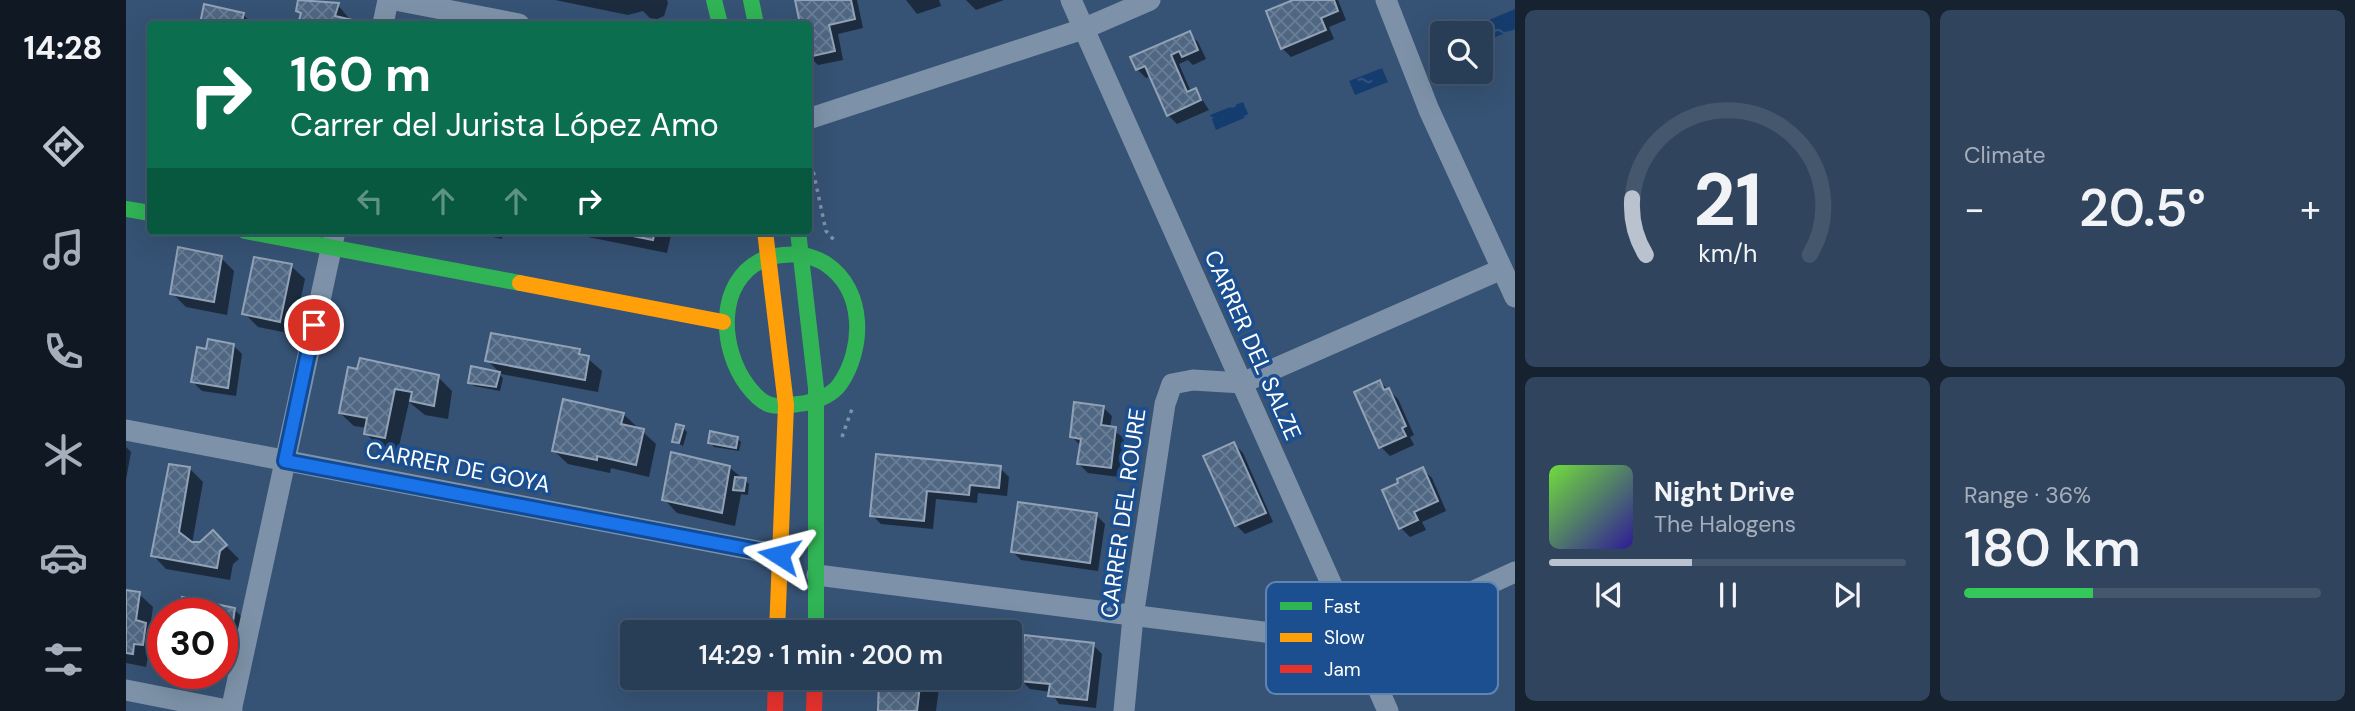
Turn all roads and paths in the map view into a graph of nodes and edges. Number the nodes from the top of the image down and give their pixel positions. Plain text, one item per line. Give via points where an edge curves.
1 (388, 0) edge
2 (395, 0) edge
3 (714, 0) edge
4 (751, 0) edge
5 (1071, 0) edge
6 (1150, 0) edge
7 (1385, 0) edge
8 (384, 21) edge
9 (504, 21) edge
10 (719, 21) edge
11 (755, 21) edge
12 (1083, 29) junction
13 (812, 118) edge
14 (126, 209) edge
15 (147, 212) edge
16 (288, 235) edge
17 (766, 235) edge
18 (799, 235) edge
19 (333, 239) edge
20 (801, 254) junction
21 (770, 256) junction
22 (1502, 269) junction
23 (1515, 297) edge
24 (723, 323) junction
25 (1242, 383) junction
26 (817, 403) junction
27 (786, 405) junction
28 (126, 430) edge
29 (285, 461) junction
30 (779, 555) junction
31 (1515, 572) edge
32 (817, 575) junction
33 (1330, 582) edge
34 (1493, 582) edge
35 (1133, 617) junction
36 (777, 620) edge
37 (816, 620) edge
38 (1266, 633) edge
39 (126, 690) edge
40 (776, 690) edge
41 (815, 690) edge
42 (1380, 694) edge
43 (231, 711) edge
44 (775, 711) edge
45 (814, 711) edge
46 (1124, 711) edge
47 (1388, 711) edge

1 - 8 street
2 - 9 street
3 - 10 main road
4 - 11 main road
5 - 12 street, CARRER DEL SALZE
6 - 12 street
7 - 22 street via 1429,110
12 - 13 street
12 - 25 street, CARRER DEL SALZE
14 - 15 main road
16 - 19 main road
17 - 21 main road
18 - 20 main road
19 - 24 main road
19 - 29 street
20 - 21 main road
20 - 26 main road
20 - 26 main road via 827,264 845,285 860,329 849,377
21 - 24 main road via 757,262 732,292
21 - 27 main road
22 - 23 street
22 - 25 street, CARRER DEL ROURE
24 - 27 main road via 736,372 771,406
25 - 33 street, CARRER DEL SALZE
25 - 35 street, CARRER DEL ROURE via 1193,380 1172,384 1165,404
26 - 27 main road
26 - 32 main road
27 - 30 main road
28 - 29 street, CARRER DE GOYA
29 - 30 street, CARRER DE GOYA
29 - 43 street
30 - 36 main road
31 - 34 street
32 - 35 street via 979,593
32 - 37 main road
35 - 38 street
35 - 46 street, CARRER DEL ROURE
39 - 43 street
40 - 44 main road
41 - 45 main road
42 - 47 street, CARRER DEL SALZE

